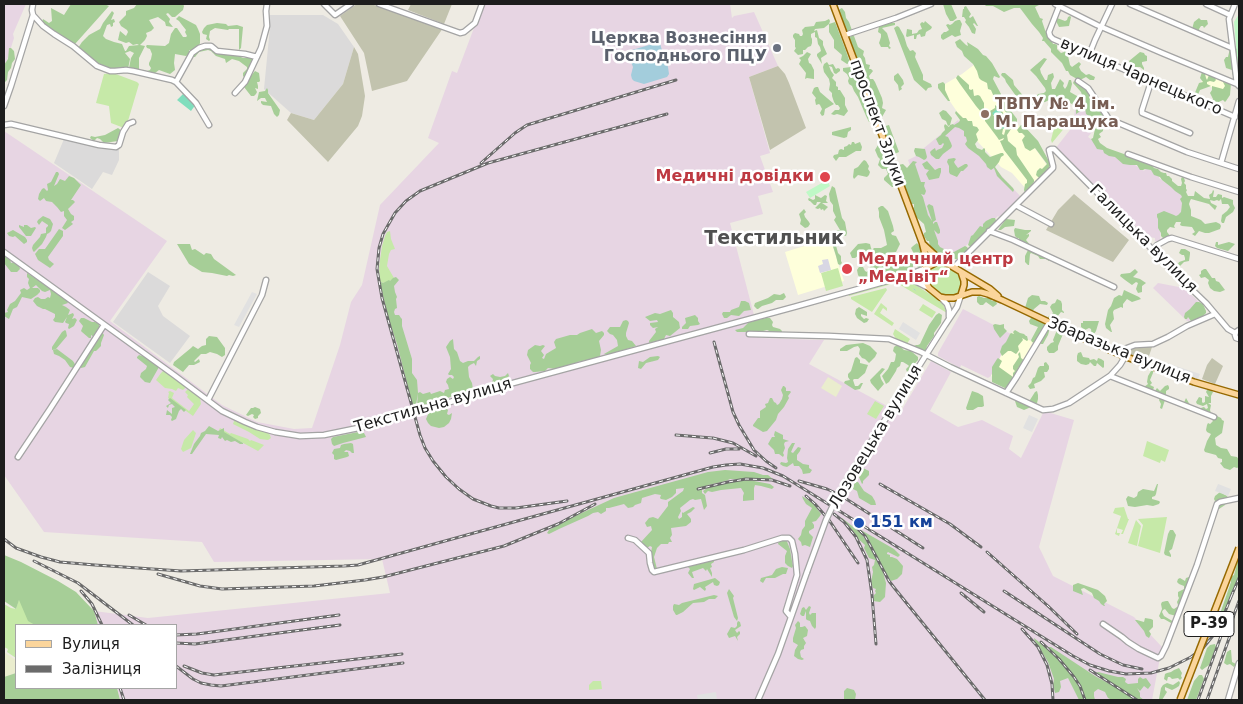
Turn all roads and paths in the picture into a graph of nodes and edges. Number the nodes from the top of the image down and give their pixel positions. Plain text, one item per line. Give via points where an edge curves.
1 (33, 4) edge
2 (267, 4) edge
3 (324, 4) edge
4 (351, 4) edge
5 (379, 4) edge
6 (482, 4) edge
7 (833, 4) edge
8 (931, 4) edge
9 (1058, 4) edge
10 (1112, 4) edge
11 (1130, 4) edge
12 (1206, 4) edge
13 (1235, 4) edge
14 (33, 15) junction
15 (1230, 15) junction
16 (1102, 26) junction
17 (844, 36) junction
18 (1232, 48) junction
19 (1089, 55) junction
20 (257, 57) junction
21 (1078, 80) dead end
22 (176, 82) junction
23 (1151, 82) junction
24 (1238, 85) edge
25 (235, 93) dead end
26 (1239, 101) edge
27 (4, 106) edge
28 (1235, 117) junction
29 (133, 122) dead end
30 (4, 125) edge
31 (209, 125) dead end
32 (1190, 133) dead end
33 (1128, 154) dead end
34 (1221, 163) junction
35 (1239, 169) edge
36 (1239, 192) edge
37 (1016, 204) junction
38 (1050, 224) dead end
39 (989, 231) junction
40 (922, 242) junction
41 (1153, 250) junction
42 (4, 252) edge
43 (1239, 259) edge
44 (946, 262) junction
45 (954, 267) junction
46 (926, 268) junction
47 (961, 272) junction
48 (905, 276) junction
49 (266, 280) dead end
50 (1114, 286) dead end
51 (928, 288) junction
52 (961, 295) junction
53 (940, 297) junction
54 (1002, 300) junction
55 (1215, 314) junction
56 (949, 319) junction
57 (1049, 322) junction
58 (104, 325) junction
59 (1237, 332) edge
60 (749, 334) dead end
61 (1239, 339) edge
62 (926, 355) junction
63 (1124, 356) junction
64 (1110, 376) junction
65 (1006, 393) junction
66 (1239, 395) edge
67 (208, 400) junction
68 (1214, 417) dead end
69 (18, 457) dead end
70 (1239, 498) edge
71 (628, 538) dead end
72 (1239, 548) edge
73 (791, 617) junction
74 (1103, 624) dead end
75 (1239, 663) edge
76 (1232, 687) junction
77 (1239, 690) edge
78 (758, 700) edge
79 (1180, 700) edge
80 (1228, 700) edge

1 - 14 street
2 - 20 street via 267,26
3 - 4 street via 335,15
5 - 6 street via 464,32 475,23
7 - 17 main road, проспект Злуки
8 - 17 street
9 - 16 street
9 - 19 street, вулиця Чарнецького via 1050,36
10 - 16 street
11 - 18 street
12 - 15 street
13 - 15 street
14 - 22 street via 97,66
14 - 27 street
15 - 18 street
16 - 19 street
16 - 24 street
17 - 40 main road, проспект Злуки
18 - 24 street
19 - 23 street, вулиця Чарнецького
20 - 22 street via 216,51 211,46 198,48
20 - 25 street via 245,82
21 - 34 street via 1088,88 1109,119
22 - 31 street via 196,103
23 - 28 street, вулиця Чарнецького
23 - 32 street via 1142,113
26 - 28 street
28 - 34 street
29 - 30 street via 128,124 116,147
33 - 36 street
34 - 35 street
37 - 38 street
37 - 39 street
37 - 41 street, Галицька вулиця via 1053,168 1051,149
39 - 45 street
39 - 50 street
40 - 44 main road, проспект Злуки
40 - 46 main road, проспект Злуки
41 - 43 street via 1172,238
41 - 55 street, Галицька вулиця
42 - 58 street, Текстильна вулиця
44 - 45 main road
44 - 46 main road via 937,262
45 - 47 main road
46 - 48 street, Текстильна вулиця
46 - 51 main road
47 - 52 main road via 964,285
47 - 54 main road, Збаразька вулиця
48 - 51 street
48 - 67 street, Текстильна вулиця via 341,432 300,436 270,431 231,416
49 - 67 street via 262,295
51 - 53 main road
52 - 53 main road
52 - 54 main road, Збаразька вулиця via 981,292
52 - 56 street, Лозовецька вулиця
53 - 56 street via 949,310
54 - 57 main road, Збаразька вулиця
55 - 59 street, Галицька вулиця via 1228,330
55 - 63 street via 1153,344 1135,344 1124,351
56 - 62 street, Лозовецька вулиця
57 - 63 main road, Збаразька вулиця
57 - 65 street
58 - 67 street, Текстильна вулиця
58 - 69 street
59 - 61 street, Галицька вулиця via 1236,338
60 - 62 street via 889,339
62 - 65 street
62 - 73 street, Лозовецька вулиця, bridge via 839,494 826,520
63 - 64 street
63 - 66 main road, Збаразька вулиця
64 - 65 street via 1069,403 1053,409 1043,410
64 - 68 street
70 - 74 street via 1217,504 1198,565 1161,656 1158,658 1139,649
71 - 73 street, Лозовецька вулиця via 649,553 654,572 789,538 796,554 797,575 786,611
72 - 79 main road, Р-39, bridge
73 - 78 street, Лозовецька вулиця
75 - 76 street
76 - 77 street
76 - 80 street

